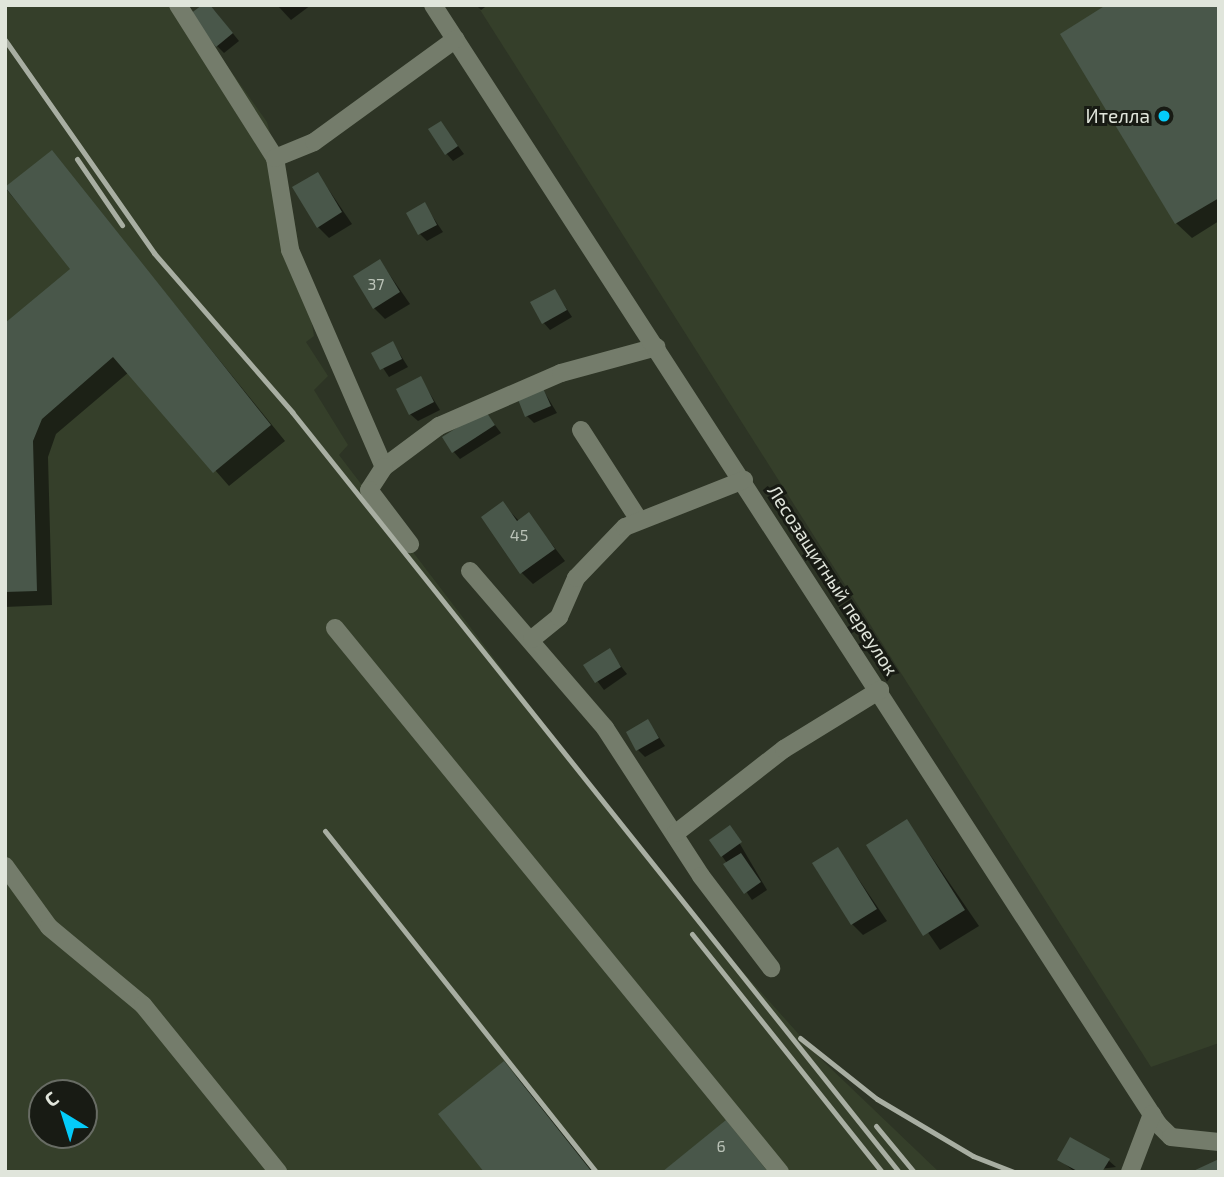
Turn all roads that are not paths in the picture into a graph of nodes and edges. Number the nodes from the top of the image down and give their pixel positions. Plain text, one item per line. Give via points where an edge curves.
1 (178, 5) edge
2 (433, 5) edge
3 (456, 39) junction
4 (275, 158) junction
5 (657, 347) junction
6 (581, 430) dead end
7 (384, 467) junction
8 (744, 480) junction
9 (639, 520) junction
10 (410, 544) dead end
11 (470, 570) dead end
12 (335, 628) dead end
13 (531, 639) junction
14 (880, 690) junction
15 (676, 832) junction
16 (5, 866) edge
17 (771, 968) dead end
18 (1152, 1114) junction
19 (1219, 1142) edge
20 (278, 1172) edge
21 (780, 1172) edge
22 (1130, 1172) edge

1 - 4 street
2 - 3 street, Лесозащитный переулок
3 - 4 street via 314,142
3 - 5 street, Лесозащитный переулок
4 - 7 street via 290,250
5 - 7 street via 561,373 439,426
5 - 8 street, Лесозащитный переулок
6 - 9 street
7 - 10 street via 369,489
8 - 9 street
8 - 14 street, Лесозащитный переулок
9 - 13 street via 576,578 559,617
11 - 13 street
12 - 21 street
13 - 15 street via 605,728
14 - 15 street via 784,749
14 - 18 street, Лесозащитный переулок
15 - 17 street
16 - 20 street via 49,927 143,1005
18 - 19 street, Лесозащитный переулок via 1171,1137
18 - 22 street

